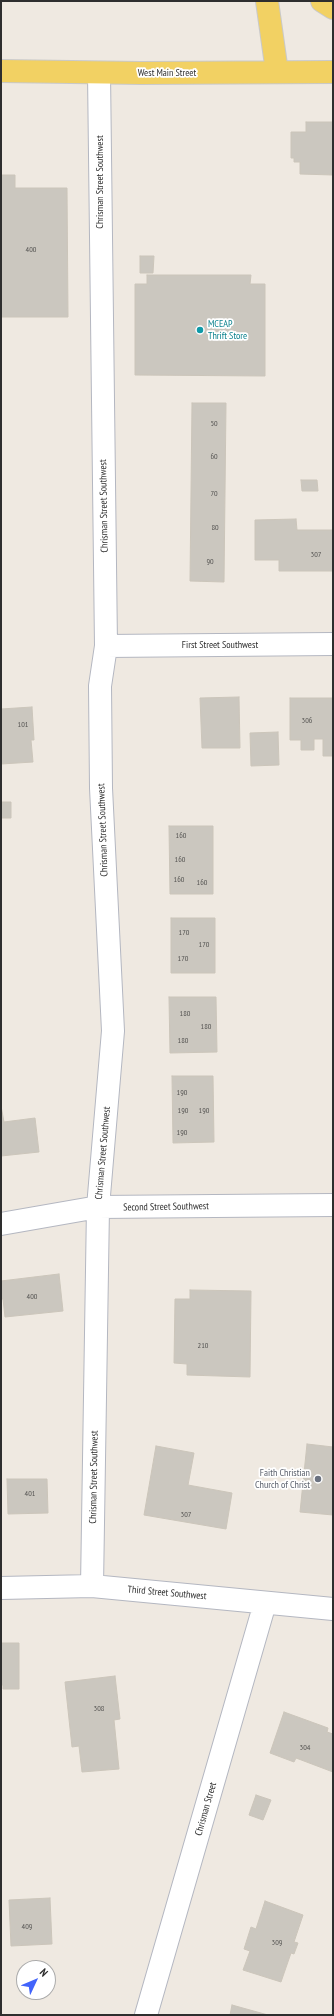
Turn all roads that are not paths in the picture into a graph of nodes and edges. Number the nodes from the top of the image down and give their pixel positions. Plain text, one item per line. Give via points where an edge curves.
1 (267, 1) edge
2 (322, 1) edge
3 (333, 8) edge
4 (1, 72) edge
5 (277, 72) junction
6 (333, 72) edge
7 (99, 73) junction
8 (333, 644) edge
9 (106, 646) junction
10 (333, 1205) edge
11 (98, 1207) junction
12 (1, 1224) edge
13 (92, 1586) junction
14 (1, 1588) edge
15 (265, 1603) junction
16 (333, 1609) edge
17 (146, 2015) edge

1 - 5 main road
2 - 3 main road
4 - 7 main road, West Main Street
5 - 6 main road, West Main Street
5 - 7 main road, West Main Street
7 - 9 street, Chrisman Street Southwest
8 - 9 street, First Street Southwest
9 - 11 street, Chrisman Street Southwest via 100,686 101,788 112,1031
10 - 11 street, Second Street Southwest
11 - 12 street, Second Street Southwest
11 - 13 street, Chrisman Street Southwest
13 - 14 street, Third Street Southwest
13 - 15 street, Third Street Southwest
15 - 16 street, Third Street Southwest
15 - 17 street, Chrisman Street

